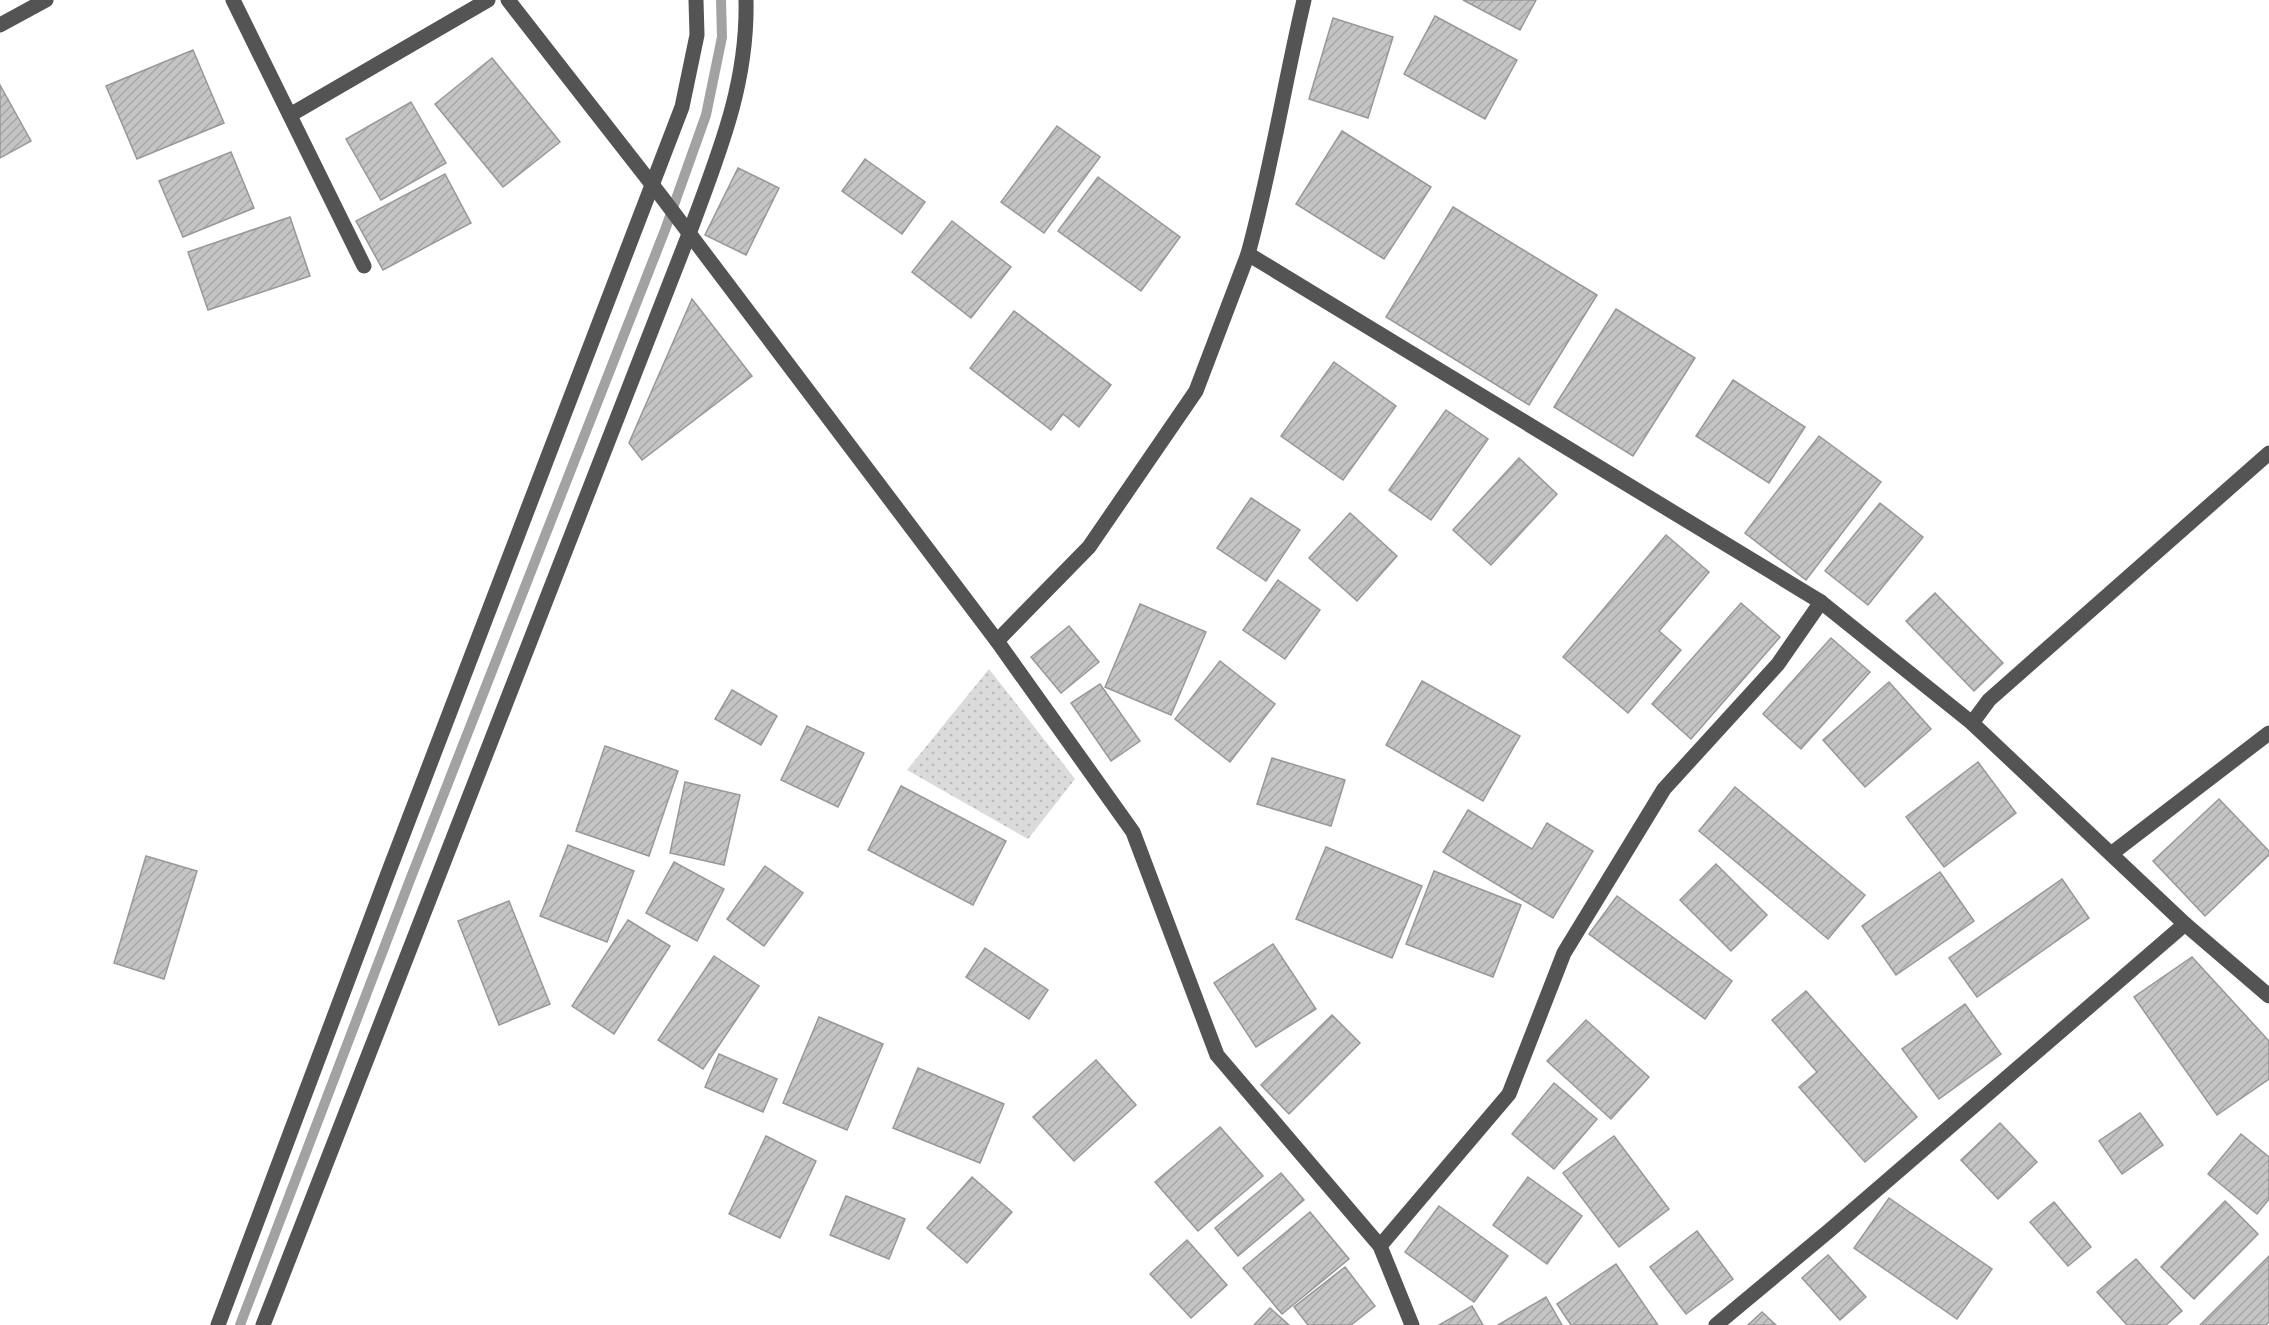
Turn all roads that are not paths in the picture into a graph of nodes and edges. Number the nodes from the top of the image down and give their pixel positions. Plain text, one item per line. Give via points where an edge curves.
1 (46, 0) edge
2 (233, 0) edge
3 (488, 0) edge
4 (508, 0) edge
5 (696, 0) edge
6 (746, 0) edge
7 (1304, 0) edge
8 (0, 25) edge
9 (290, 115) junction
10 (656, 190) junction
11 (689, 234) junction
12 (1248, 254) junction
13 (364, 266) dead end
14 (2269, 453) edge
15 (1821, 602) junction
16 (997, 641) junction
17 (1972, 723) junction
18 (2269, 733) edge
19 (2111, 854) junction
20 (2185, 924) junction
21 (2269, 996) edge
22 (1380, 1246) junction
23 (218, 1325) edge
24 (263, 1325) edge
25 (1412, 1325) edge
26 (1716, 1325) edge

1 - 8 street
2 - 9 street
3 - 9 street
4 - 10 street
5 - 10 street via 697,35 682,107
6 - 11 street via 747,39 730,122
7 - 12 street via 1265,193
9 - 13 street
10 - 11 street
10 - 23 street
11 - 16 street
11 - 24 street
12 - 15 street
12 - 16 street via 1196,391 1089,547
14 - 17 street via 1989,700
15 - 17 street
15 - 22 street via 1778,664 1664,789 1564,953 1509,1094
16 - 22 street via 1133,832 1217,1055
17 - 19 street
18 - 19 street
19 - 20 street
20 - 21 street
20 - 26 street
22 - 25 street

